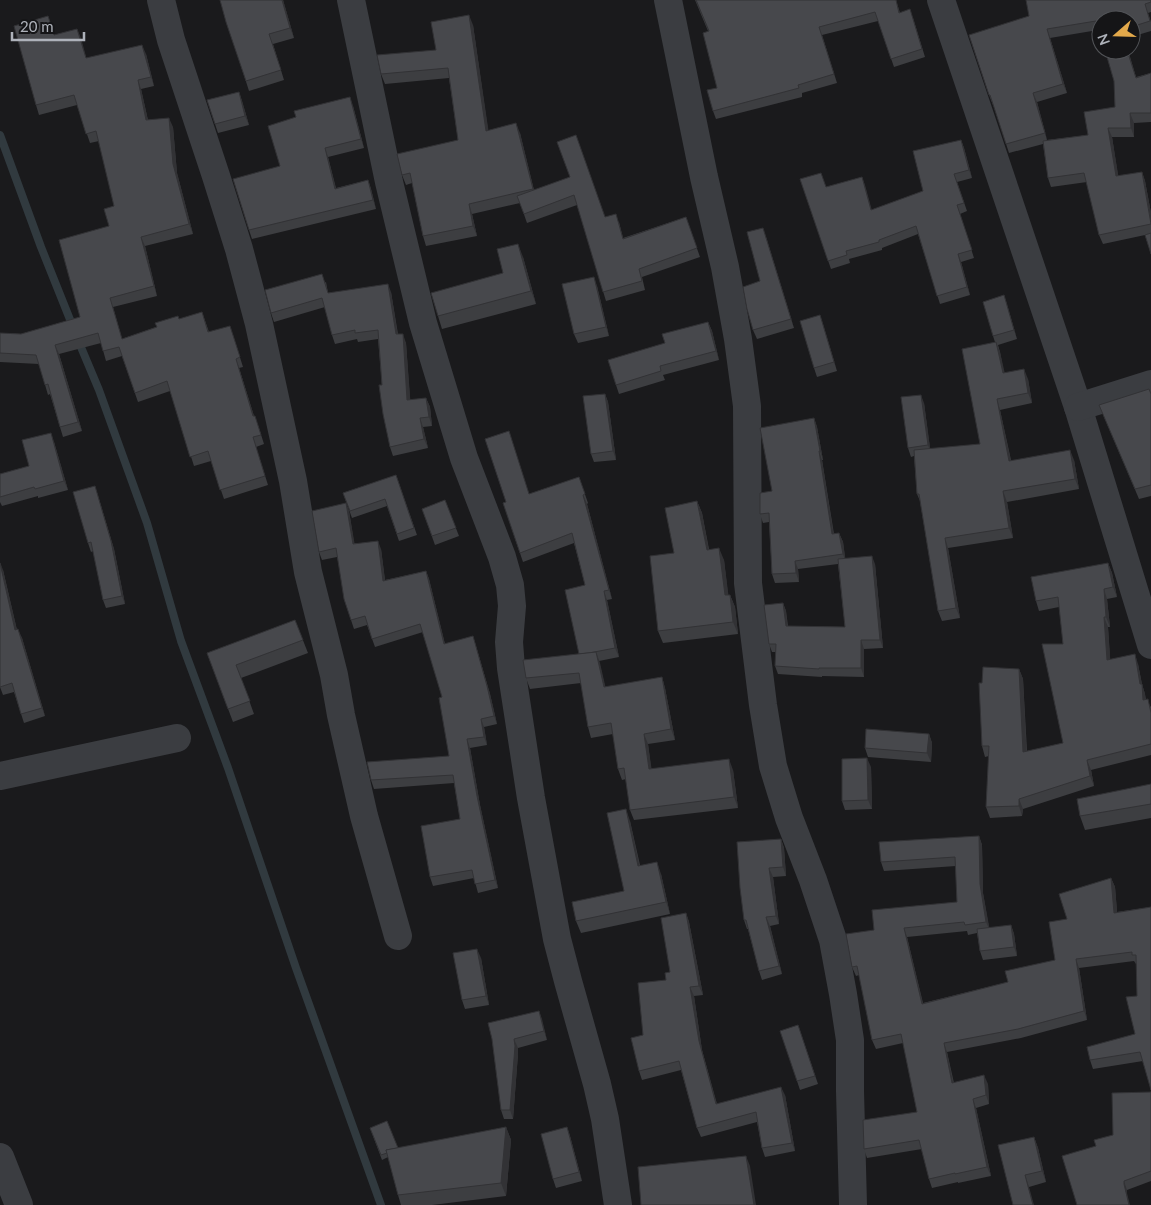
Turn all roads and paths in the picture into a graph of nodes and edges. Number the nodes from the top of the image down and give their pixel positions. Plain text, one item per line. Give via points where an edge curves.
1 (160, 0) edge
2 (351, 0) edge
3 (668, 0) edge
4 (941, 0) edge
5 (1151, 384) edge
6 (1078, 406) junction
7 (1151, 645) edge
8 (177, 738) dead end
9 (0, 776) edge
10 (398, 936) dead end
11 (0, 1157) edge
12 (19, 1205) edge
13 (618, 1205) edge
14 (853, 1205) edge

1 - 10 street via 239,249 259,324 293,481 308,572 364,816
2 - 13 street via 389,182 423,323 464,458 510,585 510,659 531,798 557,939 605,1119
3 - 14 street via 725,267 747,406 748,583 773,766 833,940 846,1012 850,1040
4 - 6 street
5 - 6 street
6 - 7 street
8 - 9 street
11 - 12 street

